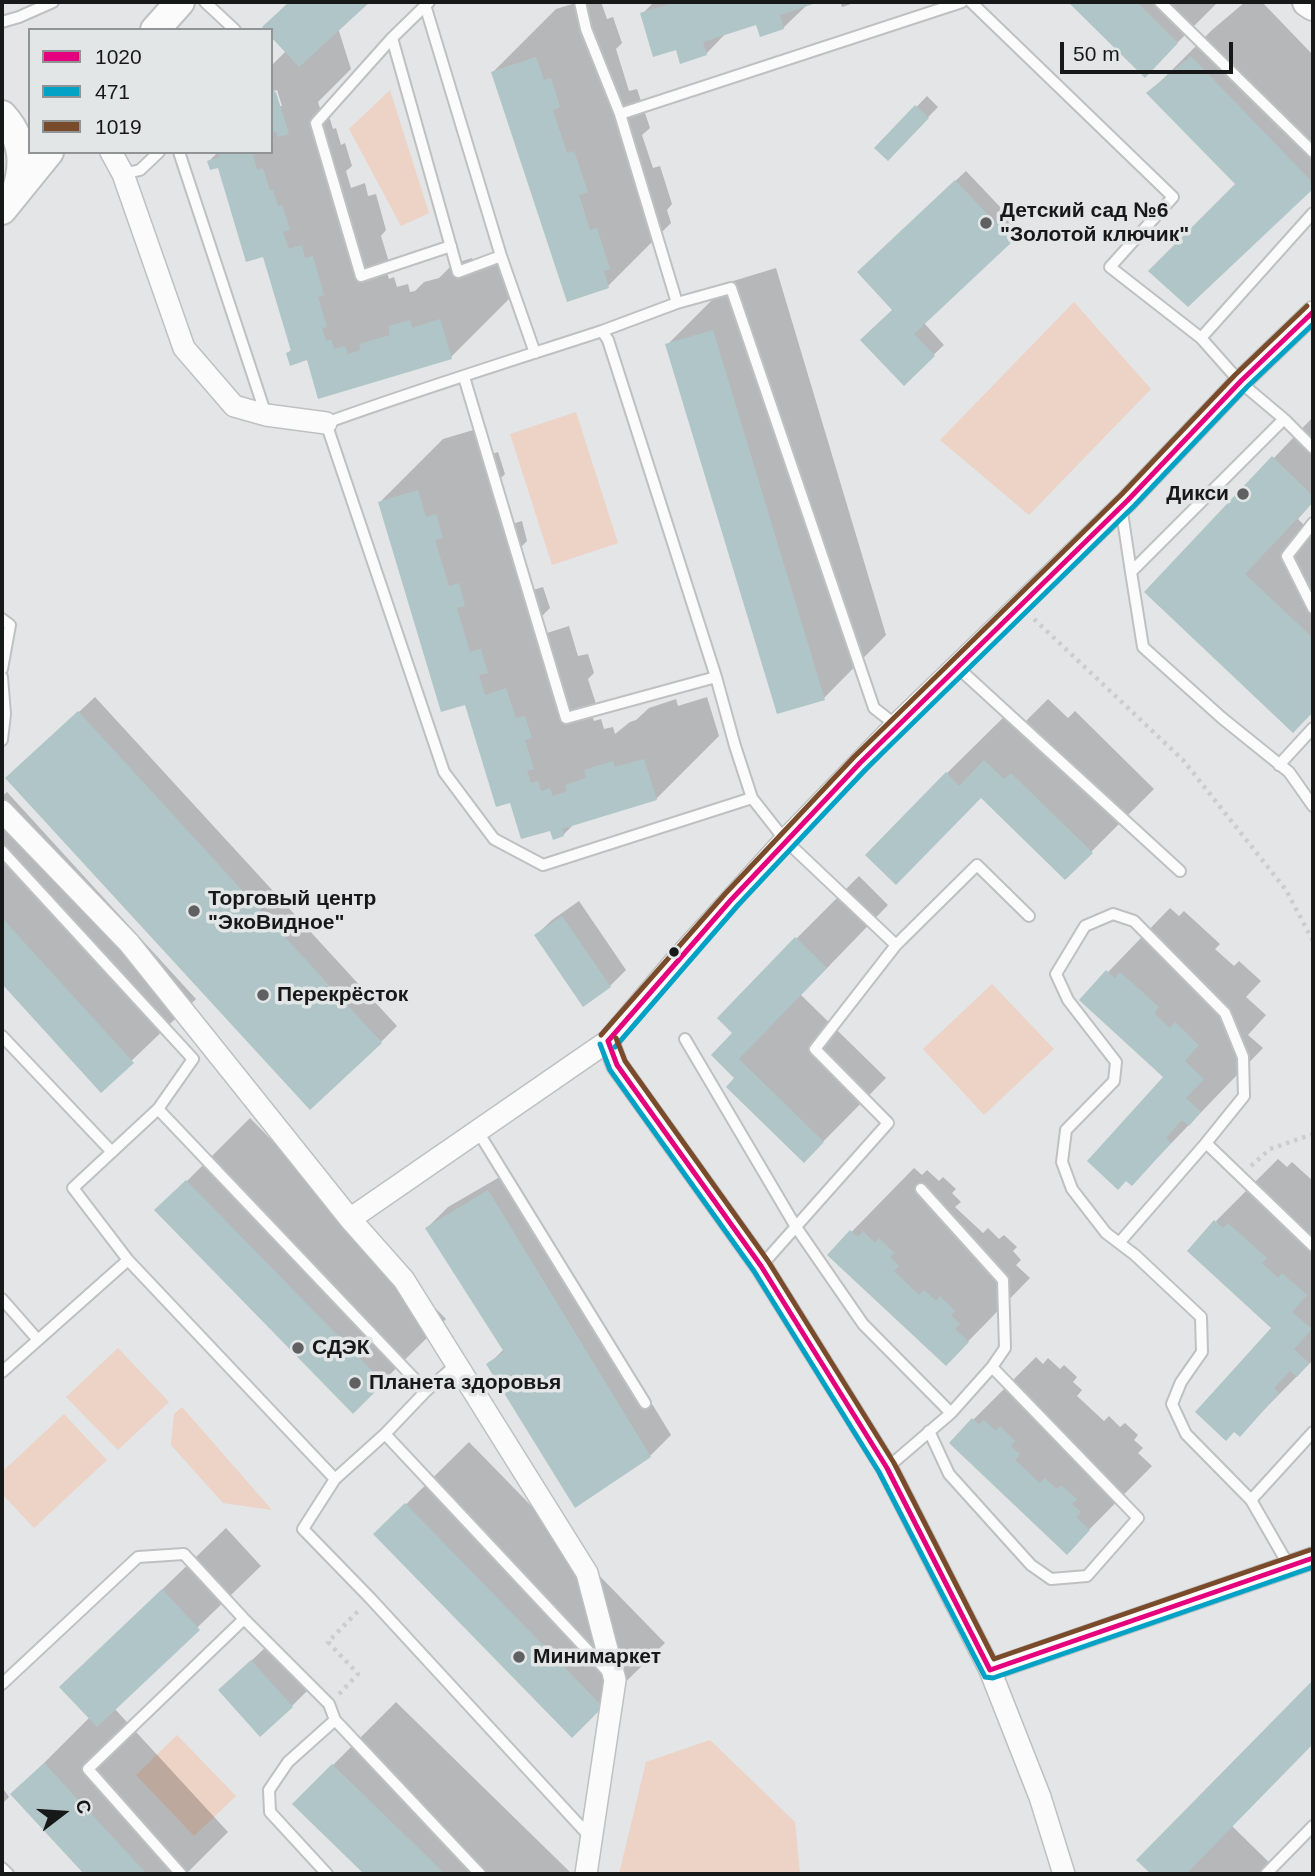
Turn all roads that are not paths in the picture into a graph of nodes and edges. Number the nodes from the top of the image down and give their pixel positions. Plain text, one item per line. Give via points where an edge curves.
1 (53, 2) edge
2 (180, 2) edge
3 (205, 2) edge
4 (580, 2) edge
5 (962, 2) edge
6 (971, 2) edge
7 (1160, 2) edge
8 (427, 3) edge
9 (2, 22) edge
10 (157, 28) edge
11 (233, 28) edge
12 (392, 38) junction
13 (2, 108) edge
14 (620, 114) junction
15 (2, 115) edge
16 (28, 115) edge
17 (1313, 152) edge
18 (47, 154) edge
19 (112, 154) edge
20 (157, 154) edge
21 (180, 154) edge
22 (123, 174) junction
23 (9, 201) edge
24 (1313, 213) edge
25 (451, 246) junction
26 (501, 256) junction
27 (677, 303) junction
28 (1313, 312) edge
29 (602, 331) junction
30 (1201, 338) junction
31 (535, 353) junction
32 (464, 377) junction
33 (1240, 382) junction
34 (266, 415) junction
35 (1284, 419) junction
36 (326, 423) junction
37 (1313, 449) edge
38 (1121, 506) junction
39 (1313, 523) edge
40 (1131, 572) junction
41 (1313, 608) edge
42 (2, 620) edge
43 (956, 666) junction
44 (2, 669) edge
45 (2, 677) edge
46 (716, 677) junction
47 (897, 724) junction
48 (1313, 728) edge
49 (2, 740) edge
50 (1279, 765) junction
51 (752, 798) junction
52 (1313, 806) edge
53 (2, 811) edge
54 (785, 840) junction
55 (2, 851) edge
56 (1180, 871) dead end
57 (1029, 916) dead end
58 (896, 945) junction
59 (2, 1036) edge
60 (685, 1039) dead end
61 (608, 1041) junction
62 (158, 1109) junction
63 (477, 1130) junction
64 (1206, 1143) junction
65 (112, 1152) junction
66 (921, 1189) dead end
67 (350, 1219) junction
68 (796, 1227) junction
69 (1119, 1243) junction
70 (1313, 1246) edge
71 (128, 1260) junction
72 (761, 1266) junction
73 (2, 1299) edge
74 (38, 1340) junction
75 (458, 1363) junction
76 (992, 1367) junction
77 (2, 1373) edge
78 (426, 1391) junction
79 (645, 1403) dead end
80 (951, 1413) junction
81 (929, 1431) junction
82 (1313, 1432) edge
83 (385, 1434) junction
84 (887, 1468) junction
85 (335, 1479) junction
86 (1251, 1500) junction
87 (1313, 1558) edge
88 (1289, 1566) junction
89 (244, 1619) junction
90 (990, 1670) junction
91 (615, 1680) junction
92 (2, 1684) edge
93 (335, 1720) junction
94 (1313, 1826) edge
95 (592, 1839) junction
96 (2, 1868) edge
97 (8, 1874) edge
98 (181, 1874) edge
99 (327, 1874) edge
100 (480, 1874) edge
101 (586, 1874) edge
102 (1064, 1874) edge
103 (1266, 1874) edge

1 - 9 lane
2 - 10 street
3 - 11 lane
4 - 14 lane
5 - 14 lane
6 - 30 lane via 1173,197 1110,267
7 - 17 lane
8 - 12 lane
8 - 26 lane
12 - 25 lane
12 - 25 lane via 316,122 361,276
13 - 16 street
14 - 27 lane
15 - 23 street via 16,132 22,152 23,173
18 - 23 street
19 - 22 street
20 - 22 lane via 140,170
21 - 34 lane
22 - 34 street via 184,348 234,406
24 - 30 lane
25 - 26 lane via 458,272
26 - 31 lane
27 - 29 lane
27 - 47 lane via 731,289 874,708
28 - 33 street
29 - 31 lane
29 - 46 lane
30 - 33 lane
31 - 32 lane
32 - 36 lane
32 - 46 lane via 566,718
33 - 35 lane
33 - 38 street
34 - 36 street
35 - 37 lane
35 - 40 lane
36 - 51 lane via 444,772 494,839 543,865
38 - 40 lane
38 - 43 street
39 - 41 lane via 1287,556
40 - 50 lane via 1143,647
42 - 44 lane via 10,625
43 - 47 street
43 - 56 lane
45 - 49 lane
46 - 51 lane
47 - 54 street
48 - 50 lane
50 - 52 lane
51 - 54 lane
53 - 67 street via 129,943
54 - 58 lane
54 - 61 street
55 - 62 lane via 193,1059
57 - 58 lane via 977,865
58 - 68 lane via 815,1049 888,1123
59 - 65 lane
60 - 68 lane
61 - 63 street
61 - 72 street via 617,1065
62 - 65 lane
62 - 78 lane
63 - 67 street
63 - 79 lane
64 - 69 lane
64 - 69 lane via 1244,1096 1243,1057 1225,1013 1134,921 1113,914 1085,926 1056,974 1068,1000 1116,1062 1114,1081 1066,1130 1062,1162 1072,1189
64 - 70 lane
65 - 71 lane via 73,1188
66 - 76 lane via 1003,1280 1005,1348
67 - 75 street via 404,1280
68 - 72 lane
68 - 80 lane via 863,1324
69 - 86 lane via 1201,1317 1202,1352 1172,1404 1186,1433
71 - 74 lane
71 - 85 lane
72 - 84 street
73 - 74 lane
74 - 77 lane
75 - 78 lane
75 - 91 street via 587,1573
76 - 80 lane
76 - 81 lane via 1138,1518 1087,1576 1051,1579 1031,1565 949,1474
78 - 83 lane
80 - 81 lane
81 - 84 lane
82 - 86 lane
83 - 85 lane
83 - 91 lane
84 - 90 street
85 - 95 lane via 303,1529
86 - 88 lane
87 - 88 street
88 - 90 street
89 - 92 lane via 184,1554 138,1557
89 - 93 lane via 329,1704
89 - 98 lane via 88,1769
90 - 102 street via 1040,1797
91 - 95 street
93 - 99 lane via 288,1762 269,1790 270,1812
93 - 100 lane
94 - 103 lane
95 - 101 street
96 - 97 lane

